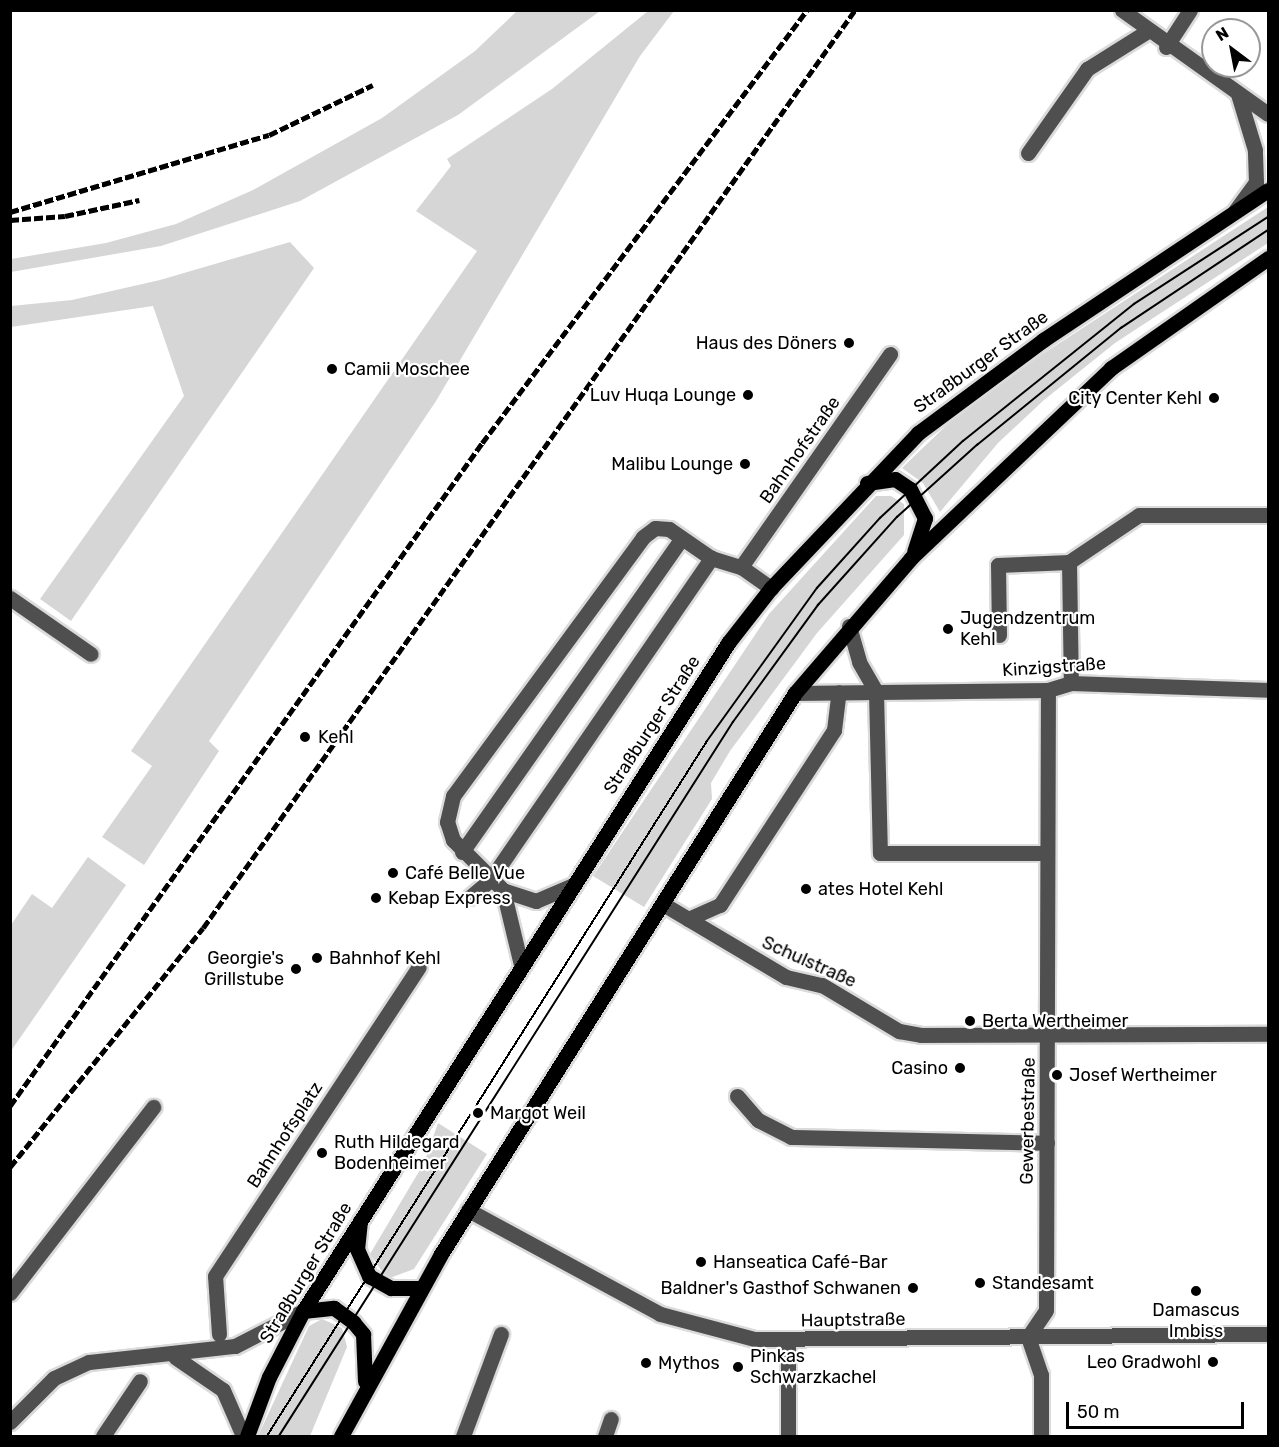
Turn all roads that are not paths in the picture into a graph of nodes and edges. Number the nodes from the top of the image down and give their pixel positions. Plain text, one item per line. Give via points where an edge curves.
1 (1190, 10) edge
2 (1129, 12) edge
3 (1146, 32) junction
4 (1166, 47) junction
5 (1238, 94) junction
6 (1269, 114) edge
7 (1028, 153) dead end
8 (1269, 190) edge
9 (1233, 214) junction
10 (1269, 258) edge
11 (890, 354) dead end
12 (867, 483) junction
13 (1269, 515) edge
14 (682, 538) junction
15 (711, 558) junction
16 (912, 558) junction
17 (1069, 562) junction
18 (741, 567) junction
19 (771, 588) junction
20 (10, 598) edge
21 (849, 626) junction
22 (999, 635) dead end
23 (91, 654) dead end
24 (1071, 683) junction
25 (1048, 690) junction
26 (1269, 690) edge
27 (839, 692) junction
28 (876, 692) junction
29 (795, 693) junction
30 (462, 852) junction
31 (1046, 853) junction
32 (490, 880) junction
33 (571, 886) junction
34 (503, 890) junction
35 (470, 897) dead end
36 (663, 904) junction
37 (688, 919) junction
38 (521, 965) junction
39 (419, 967) dead end
40 (1049, 1032) junction
41 (1269, 1034) edge
42 (737, 1096) dead end
43 (153, 1107) dead end
44 (1047, 1143) junction
45 (468, 1210) junction
46 (360, 1218) junction
47 (420, 1288) junction
48 (10, 1293) edge
49 (303, 1311) junction
50 (219, 1334) dead end
51 (501, 1334) dead end
52 (1269, 1334) edge
53 (1028, 1337) junction
54 (788, 1341) junction
55 (175, 1357) junction
56 (140, 1381) dead end
57 (365, 1384) junction
58 (611, 1419) dead end
59 (10, 1422) edge
60 (103, 1437) edge
61 (245, 1437) edge
62 (341, 1437) edge
63 (463, 1437) edge
64 (605, 1437) edge
65 (788, 1437) edge
66 (1041, 1437) edge

1 - 4 street
2 - 3 street
3 - 4 street
3 - 7 street via 1087,69
4 - 5 street
5 - 6 street
5 - 9 street via 1255,150 1256,182
8 - 9 main road, Straßburger Straße
9 - 12 main road, Straßburger Straße via 984,382
10 - 16 main road via 1111,368
11 - 18 street, Bahnhofstraße
12 - 16 main road via 895,479 917,498 925,518
12 - 19 main road, Straßburger Straße
13 - 17 street via 1139,515
14 - 15 street
14 - 30 street
14 - 30 street via 655,528 643,537 453,796 447,822
15 - 18 street
15 - 32 street
16 - 21 main road
17 - 22 street via 998,565
17 - 24 street
18 - 19 street
19 - 33 main road, Straßburger Straße via 728,643
20 - 23 street
21 - 28 street via 859,662
21 - 29 main road
24 - 25 street, Kinzigstraße
24 - 26 street, Kinzigstraße
25 - 28 street, Kinzigstraße
25 - 31 street, Gewerbestraße
27 - 28 street, Kinzigstraße
27 - 29 street, Kinzigstraße
27 - 37 street via 834,730 720,905
28 - 31 street via 880,853
29 - 36 main road
30 - 32 street
31 - 40 street, Gewerbestraße
32 - 34 street
32 - 35 street
33 - 34 street via 536,902
33 - 38 main road, Straßburger Straße
34 - 38 street
36 - 37 street, Schulstraße
36 - 45 main road
37 - 40 street, Schulstraße via 786,977 822,985 910,1033
38 - 46 main road, Straßburger Straße
39 - 50 street, Bahnhofsplatz via 215,1276
40 - 41 street, Schulstraße
40 - 44 street, Gewerbestraße
42 - 44 street via 758,1120 791,1137
43 - 48 street
44 - 53 street, Gewerbestraße via 1046,1310
45 - 47 main road
45 - 54 street, Hauptstraße via 660,1314 754,1339
46 - 47 main road via 357,1249 369,1276 391,1288
46 - 49 main road, Straßburger Straße
47 - 57 main road
49 - 55 street via 250,1342
49 - 57 main road via 334,1308 358,1328 363,1334
49 - 61 main road, Straßburger Straße via 269,1377
51 - 63 street
52 - 53 street, Hauptstraße
53 - 54 street, Hauptstraße
53 - 66 street via 1041,1375
54 - 65 street
55 - 59 street via 89,1362 54,1378
55 - 61 street via 223,1390
56 - 60 street
57 - 62 main road
58 - 64 street

